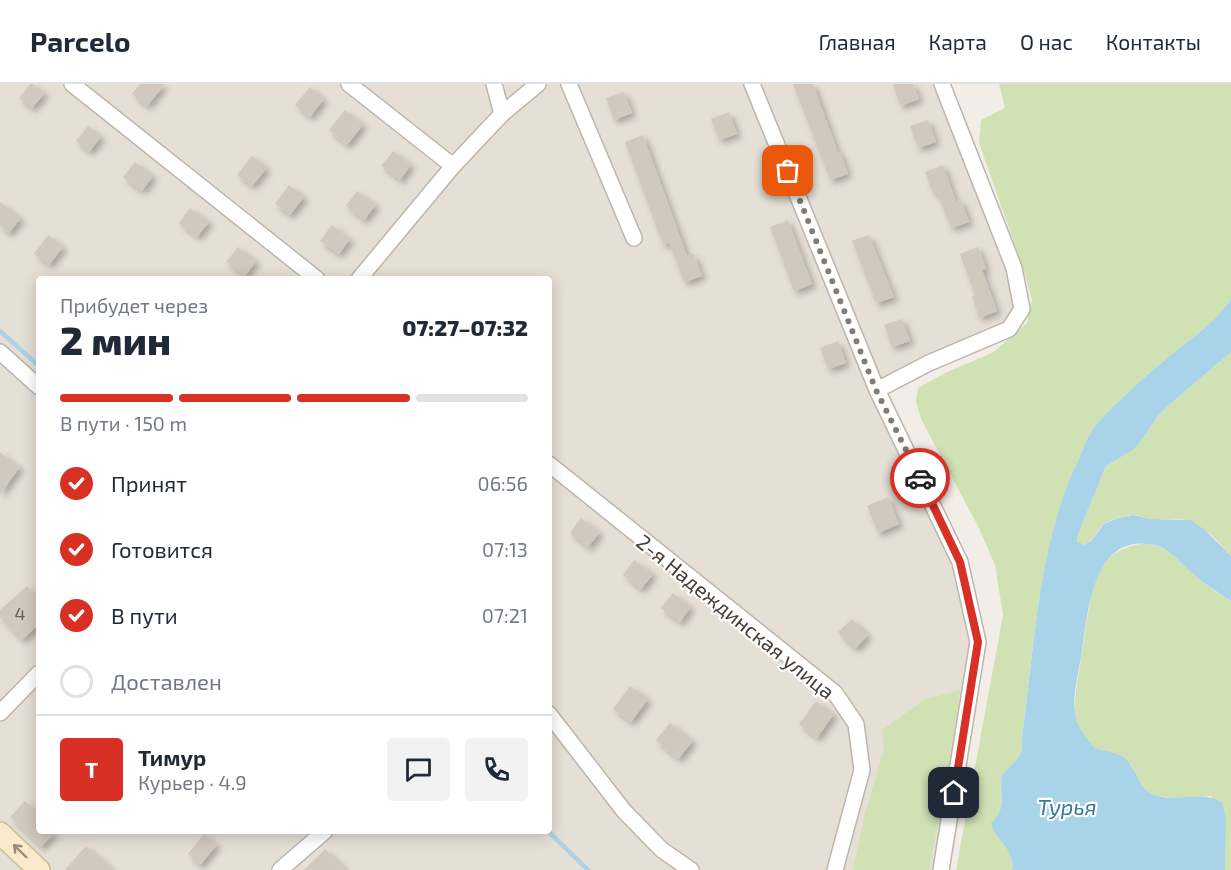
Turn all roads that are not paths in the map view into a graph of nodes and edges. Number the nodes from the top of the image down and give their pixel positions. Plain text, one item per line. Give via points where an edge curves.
1 (72, 84) edge
2 (349, 84) edge
3 (494, 84) edge
4 (538, 84) edge
5 (569, 84) edge
6 (752, 84) edge
7 (942, 84) edge
8 (502, 114) junction
9 (453, 166) junction
10 (634, 238) dead end
11 (313, 276) edge
12 (361, 276) edge
13 (0, 352) edge
14 (36, 384) edge
15 (876, 390) junction
16 (552, 466) edge
17 (36, 676) edge
18 (0, 714) edge
19 (552, 718) edge
20 (0, 833) edge
21 (322, 834) edge
22 (39, 870) edge
23 (280, 870) edge
24 (691, 870) edge
25 (835, 870) edge
26 (941, 870) edge

1 - 11 street
2 - 9 street
3 - 8 street
4 - 8 street
5 - 10 street
6 - 15 street
7 - 15 street via 1014,268 1022,309 1009,329
8 - 9 street
9 - 12 street
13 - 14 street
15 - 26 street via 960,562 978,642
16 - 25 street, 2-я Надеждинская улица via 835,693 856,724 862,770
17 - 18 street
19 - 24 street via 624,811 662,850
22 -> 20 main road
21 - 23 street

